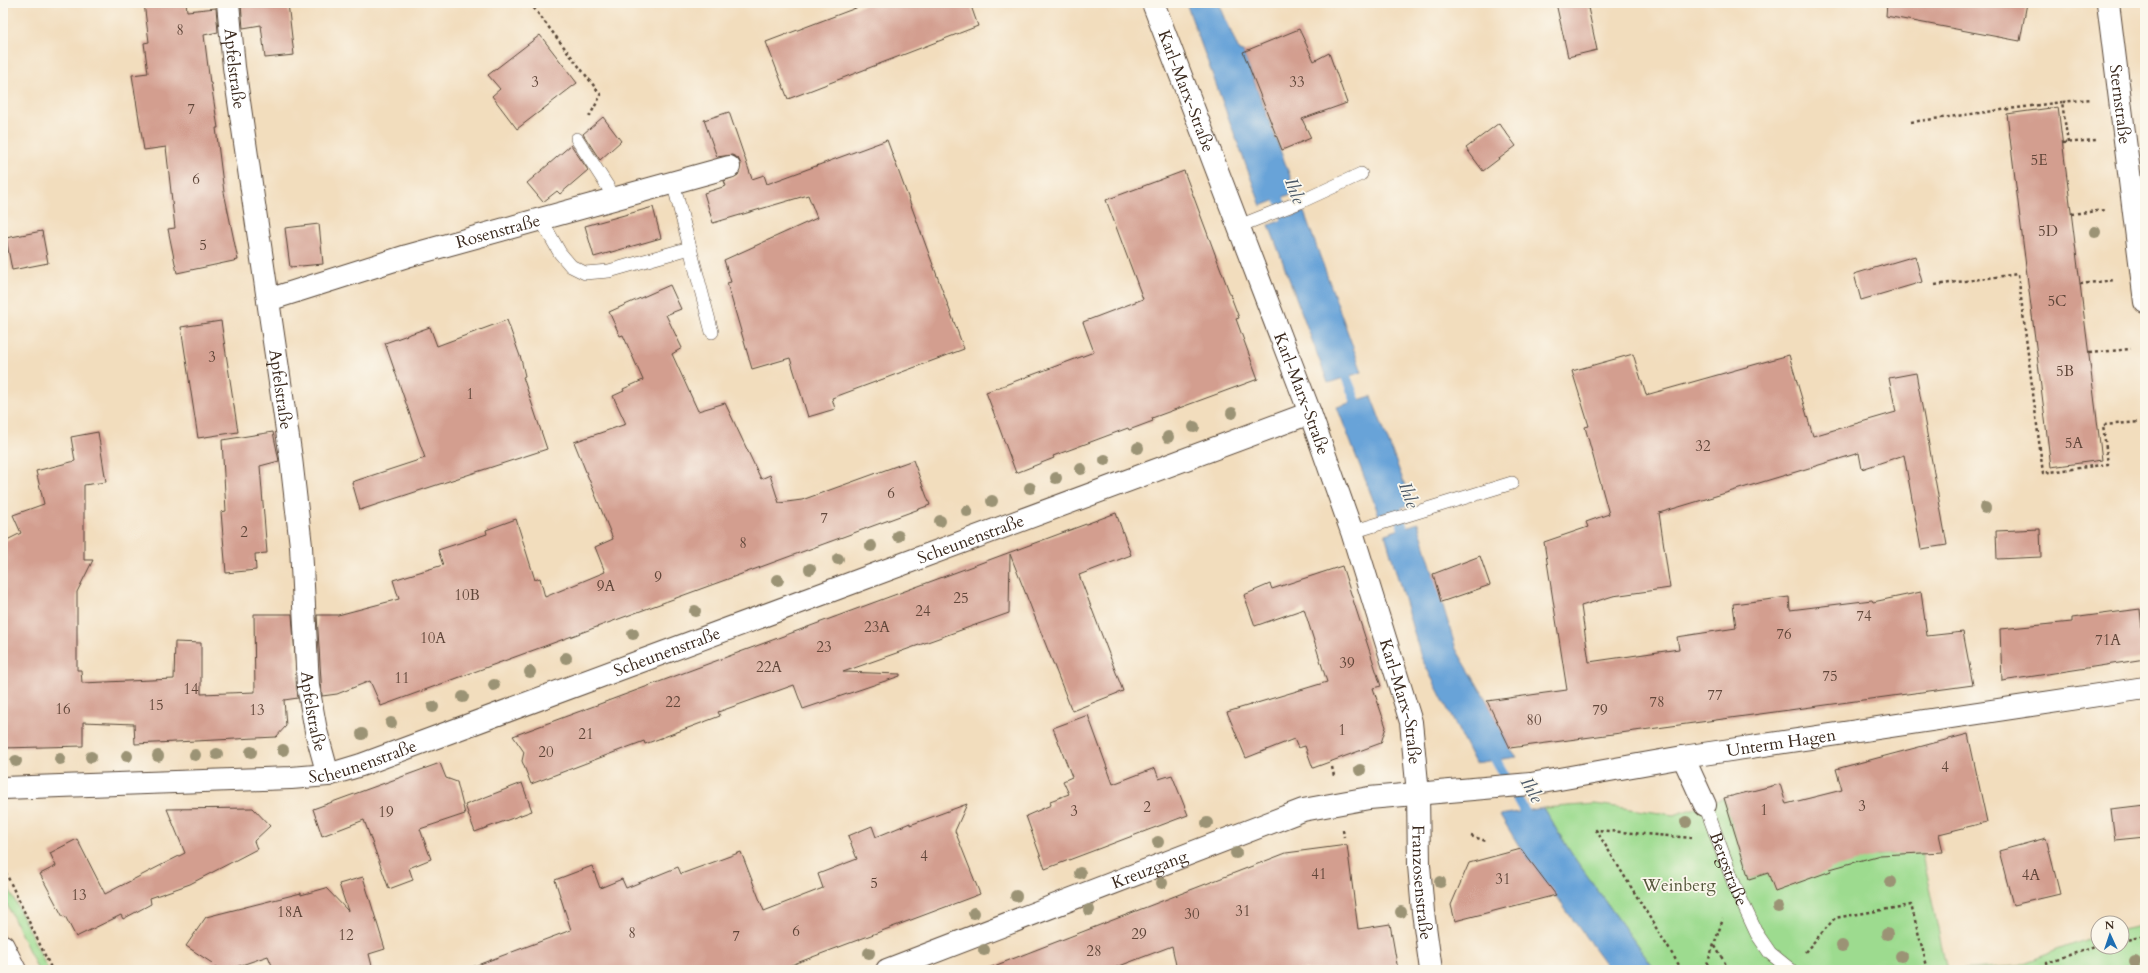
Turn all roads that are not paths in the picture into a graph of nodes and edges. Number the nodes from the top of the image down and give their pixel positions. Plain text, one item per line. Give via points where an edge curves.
1 (228, 3) edge
2 (1153, 3) edge
3 (2108, 3) edge
4 (577, 139) dead end
5 (729, 167) dead end
6 (1361, 174) dead end
7 (673, 182) junction
8 (615, 198) junction
9 (540, 218) junction
10 (1239, 226) junction
11 (690, 248) junction
12 (268, 300) junction
13 (2145, 302) edge
14 (712, 332) dead end
15 (1310, 413) junction
16 (1512, 483) dead end
17 (1352, 532) junction
18 (2145, 688) edge
19 (1683, 757) junction
20 (328, 775) junction
21 (3, 788) edge
22 (1418, 793) junction
23 (1705, 804) joint
24 (3, 946) edge
25 (15, 970) edge
26 (887, 970) edge
27 (1431, 970) edge
28 (1791, 970) edge

1 - 12 street, Apfelstraße via 234,67
2 - 10 street, Karl-Marx-Straße
3 - 13 street, Sternstraße
4 - 8 lane
5 - 7 street, Rosenstraße
6 - 10 lane
7 - 8 street, Rosenstraße
7 - 11 lane
8 - 9 street, Rosenstraße
9 - 11 lane via 560,253 572,266 585,273 609,271
9 - 12 street, Rosenstraße via 407,256
10 - 15 street, Karl-Marx-Straße
11 - 14 lane
12 - 20 street, Apfelstraße via 301,546 308,686
15 - 17 street, Karl-Marx-Straße
15 - 20 street, Scheunenstraße
16 - 17 lane
17 - 22 street, Karl-Marx-Straße via 1411,722
18 - 19 street, Unterm Hagen
19 - 22 street, Unterm Hagen via 1531,784
19 - 23 street, Bergstraße
20 - 21 street, Scheunenstraße
22 - 26 street, Kreuzgang via 1369,798 1303,810
22 - 27 street, Franzosenstraße via 1419,865
23 - 28 lane, Bergstraße via 1736,889 1757,934 1770,953
24 - 25 street

